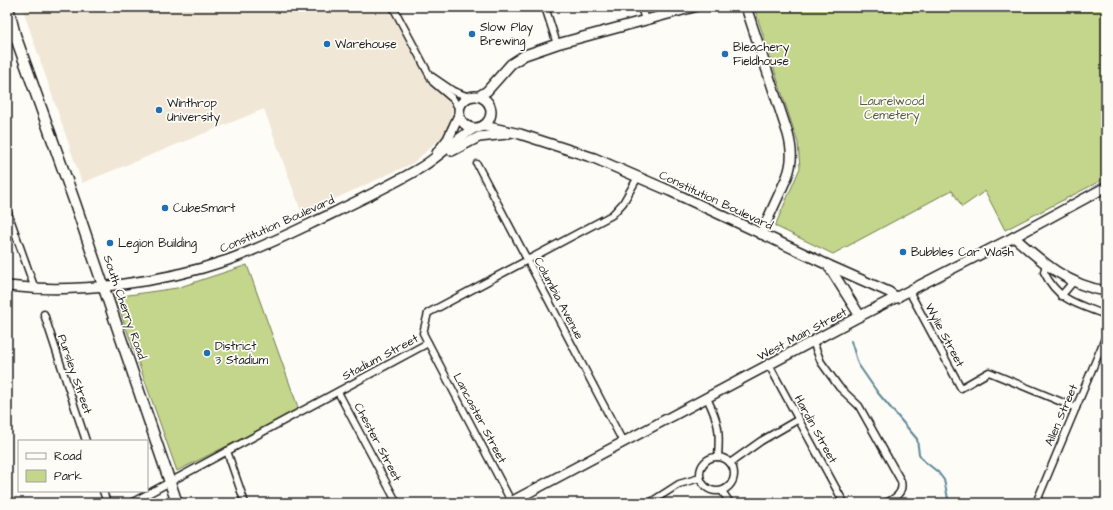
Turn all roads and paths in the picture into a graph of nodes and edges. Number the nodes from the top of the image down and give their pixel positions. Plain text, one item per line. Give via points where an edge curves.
1 (8, 7) edge
2 (393, 7) edge
3 (545, 7) edge
4 (641, 7) edge
5 (694, 7) edge
6 (746, 7) edge
7 (645, 20) junction
8 (557, 44) junction
9 (500, 75) junction
10 (431, 76) junction
11 (480, 96) junction
12 (469, 97) junction
13 (491, 109) junction
14 (459, 112) junction
15 (484, 126) junction
16 (473, 129) junction
17 (518, 134) junction
18 (438, 157) junction
19 (429, 162) junction
20 (477, 164) dead end
21 (638, 177) junction
22 (1105, 190) edge
23 (7, 210) edge
24 (761, 234) junction
25 (1014, 237) junction
26 (526, 260) junction
27 (1046, 264) junction
28 (828, 265) junction
29 (1073, 282) junction
30 (7, 286) edge
31 (104, 286) junction
32 (35, 289) junction
33 (909, 291) junction
34 (1106, 291) edge
35 (1061, 296) junction
36 (896, 298) junction
37 (44, 314) dead end
38 (1106, 315) edge
39 (860, 316) junction
40 (1106, 336) edge
41 (813, 342) junction
42 (428, 344) junction
43 (769, 365) junction
44 (338, 392) junction
45 (707, 398) junction
46 (1076, 408) junction
47 (799, 420) junction
48 (86, 440) edge
49 (623, 442) junction
50 (227, 451) junction
51 (718, 457) junction
52 (730, 463) junction
53 (700, 478) junction
54 (170, 482) junction
55 (722, 491) junction
56 (103, 492) edge
57 (654, 500) dead end
58 (107, 503) edge
59 (131, 503) edge
60 (177, 503) edge
61 (245, 503) edge
62 (397, 503) edge
63 (511, 503) edge
64 (730, 503) edge
65 (844, 503) edge
66 (886, 503) edge
67 (1036, 503) edge

1 - 31 main road, South Cherry Road via 15,35
2 - 10 street
3 - 8 street
4 - 7 street
5 - 7 street
6 - 24 street via 788,134 792,154 788,177
7 - 8 street
8 - 9 street via 526,55 511,64
9 - 11 street
9 - 13 street via 491,93
10 - 12 street via 453,91
10 - 14 street via 432,82 453,99
11 - 12 street
11 - 13 street, Constitution Boulevard
12 - 14 street, Constitution Boulevard via 461,104
13 - 15 street via 490,118
13 - 17 street, Constitution Boulevard via 498,122
14 - 16 street via 464,124
14 - 19 street, Constitution Boulevard via 448,139
15 - 16 street, Constitution Boulevard
15 - 17 street, Constitution Boulevard
16 - 18 street, Constitution Boulevard
17 - 18 street via 479,137
17 - 21 street, Constitution Boulevard via 594,158
18 - 19 street, Constitution Boulevard
19 - 31 street, Constitution Boulevard via 344,207 230,259 176,275
20 - 26 street, Columbia Avenue
21 - 24 street, Constitution Boulevard
21 - 26 street, Stadium Street via 623,203 612,215
22 - 25 street, West Main Street
23 - 32 street
24 - 28 street, Constitution Boulevard
25 - 27 street
25 - 33 street, West Main Street
26 - 42 street, Stadium Street via 428,313 423,333
26 - 49 street, Columbia Avenue
27 - 29 street
27 - 35 street via 1044,272 1047,279
28 - 36 street, Constitution Boulevard via 889,292
28 - 39 street
29 - 34 street
29 - 35 street
30 - 32 street, Constitution Boulevard
31 - 32 street, Constitution Boulevard
31 - 54 main road, South Cherry Road
33 - 36 street, West Main Street
33 - 46 street, Wylie Street via 961,388 989,372
35 - 38 street
36 - 39 street, West Main Street
37 - 48 street, Pursley Street
39 - 41 street, West Main Street
40 - 46 street, Allen Street
41 - 43 street, West Main Street
41 - 66 street via 821,362 839,387 859,406 902,481 899,494
42 - 44 street, Stadium Street
42 - 63 street, Lancaster Street
43 - 45 street, West Main Street
43 - 47 street, Hardin Street
44 - 50 street, Stadium Street
44 - 62 street, Chester Street
45 - 49 street, West Main Street
45 - 51 street via 719,428
46 - 67 street, Allen Street
47 - 52 street via 761,441
47 - 65 street, Hardin Street
49 - 63 street, West Main Street
50 - 54 street, Stadium Street
50 - 61 street
51 - 52 street
51 - 53 street via 706,461 702,466
52 - 55 street via 734,475 728,487
53 - 55 street via 709,490
53 - 57 street via 679,484
54 - 59 street, Stadium Street
54 - 60 main road, South Cherry Road
55 - 64 street
56 - 58 street

